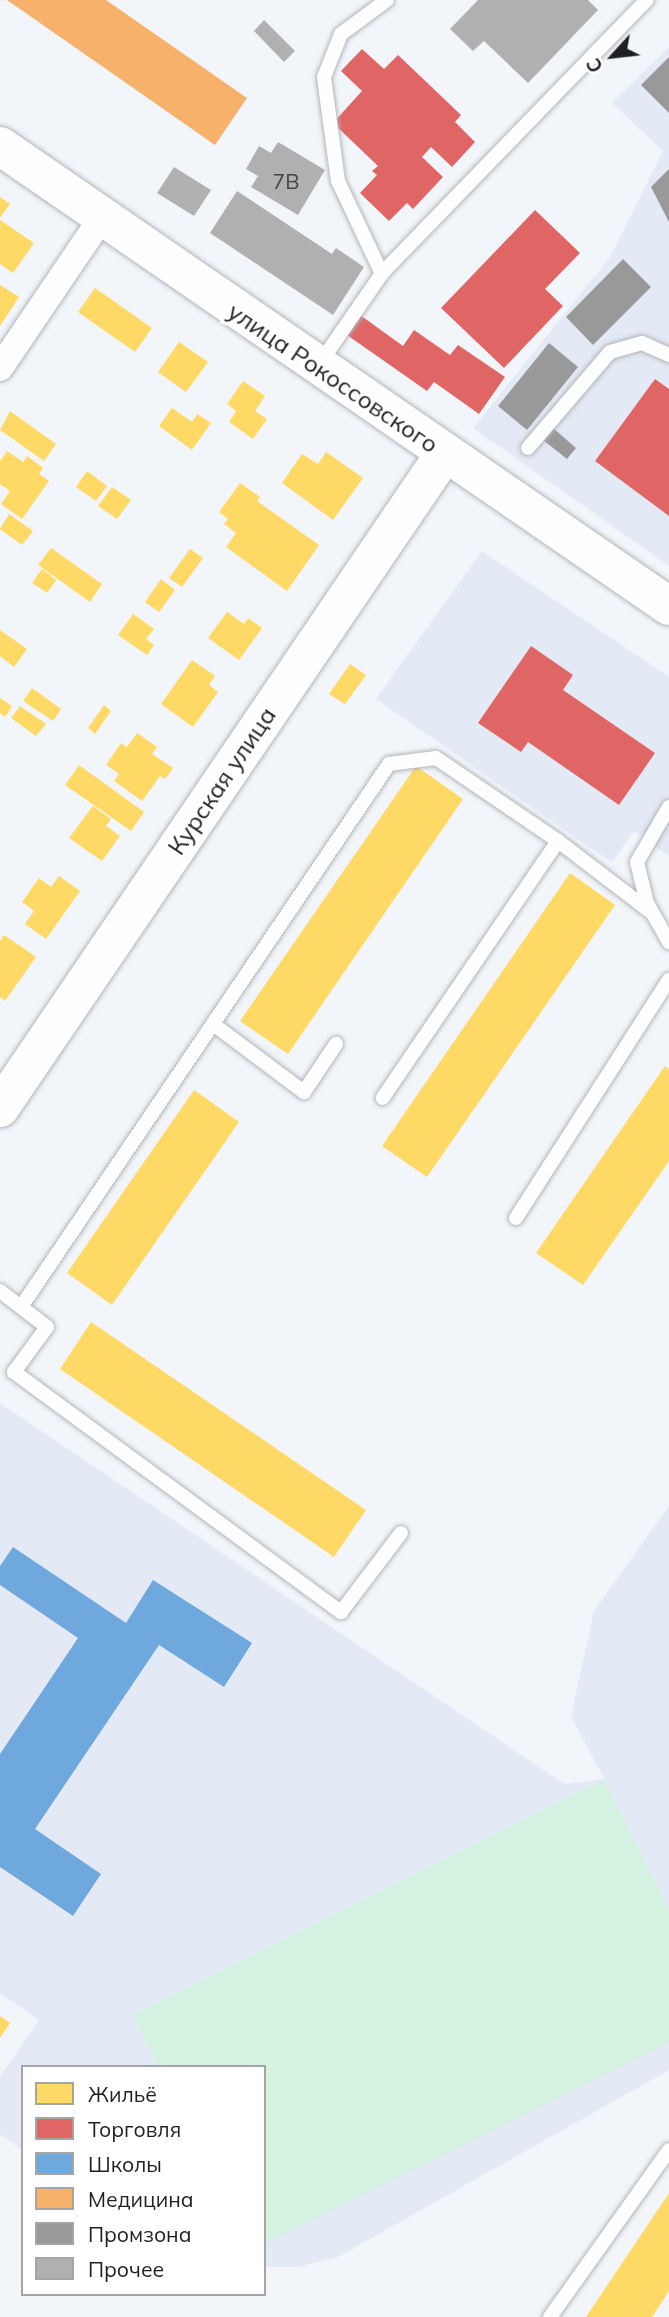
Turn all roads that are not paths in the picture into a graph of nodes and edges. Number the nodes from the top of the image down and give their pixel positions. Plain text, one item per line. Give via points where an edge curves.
1 (387, 0) edge
2 (641, 2) edge
3 (0, 146) edge
4 (101, 219) junction
5 (382, 274) junction
6 (669, 355) edge
7 (317, 367) junction
8 (0, 368) edge
9 (528, 448) dead end
10 (444, 453) junction
11 (669, 606) edge
12 (669, 807) edge
13 (558, 841) junction
14 (653, 913) junction
15 (669, 942) edge
16 (669, 979) edge
17 (213, 1024) junction
18 (336, 1044) dead end
19 (383, 1098) dead end
20 (0, 1108) edge
21 (516, 1218) dead end
22 (0, 1291) edge
23 (21, 1307) junction
24 (401, 1533) dead end
25 (669, 2150) edge
26 (550, 2317) edge

1 - 5 lane via 341,34 324,77 338,181
2 - 5 lane
3 - 4 main road, улица Рокоссовского
4 - 7 main road, улица Рокоссовского
4 - 8 street
5 - 7 lane
6 - 9 lane via 642,343 610,352
7 - 10 main road, улица Рокоссовского
10 - 11 main road, улица Рокоссовского
10 - 20 main road, Курская улица
12 - 14 lane via 637,862
13 - 14 lane
13 - 17 lane via 436,758 389,764
13 - 19 lane
14 - 15 lane
16 - 21 lane
17 - 18 lane via 304,1092
17 - 23 lane
22 - 23 lane
23 - 24 lane via 47,1327 14,1372 341,1612
25 - 26 lane

